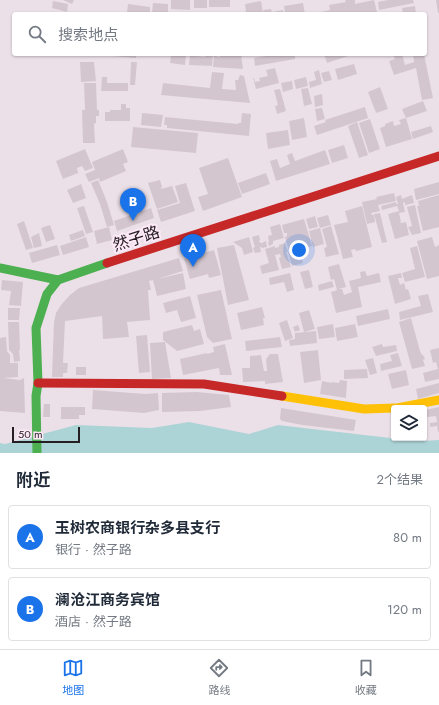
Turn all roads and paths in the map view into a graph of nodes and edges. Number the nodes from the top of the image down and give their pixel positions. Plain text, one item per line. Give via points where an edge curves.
1 (439, 156) edge
2 (0, 268) edge
3 (58, 280) junction
4 (38, 383) junction
5 (439, 400) edge
6 (412, 405) edge
7 (391, 408) edge
8 (36, 453) edge

1 - 3 main road, 然子路
2 - 3 main road
3 - 4 main road via 47,294 36,328
4 - 7 main road via 204,384 364,409
4 - 8 main road
5 - 6 main road

